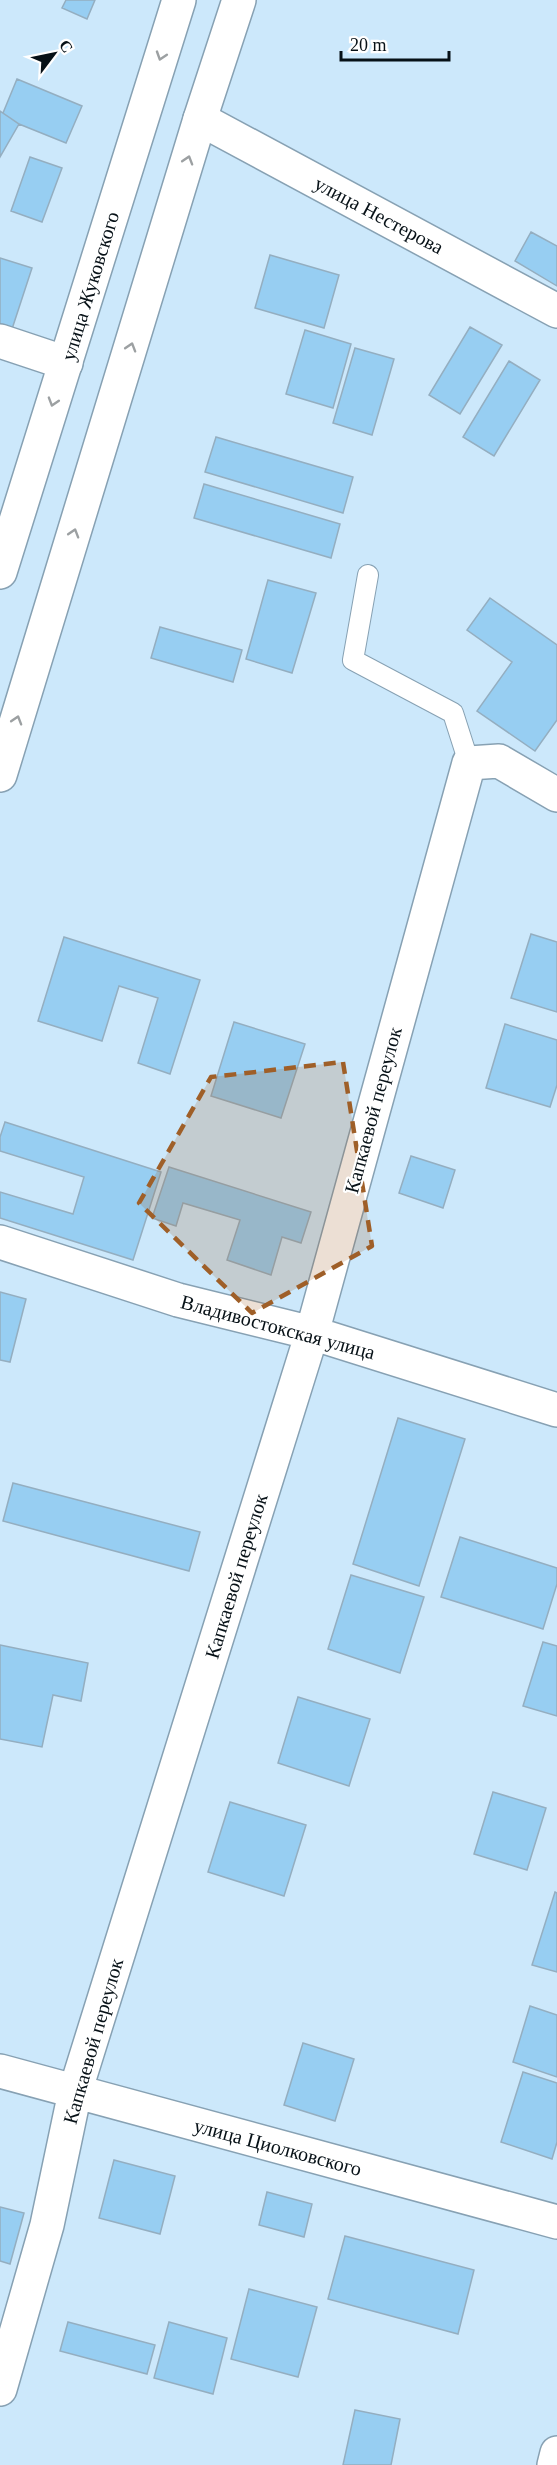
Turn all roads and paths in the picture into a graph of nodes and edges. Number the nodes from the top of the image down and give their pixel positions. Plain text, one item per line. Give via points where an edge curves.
1 (179, 0) edge
2 (239, 0) edge
3 (200, 119) junction
4 (557, 311) edge
5 (0, 341) edge
6 (66, 363) junction
7 (0, 572) edge
8 (368, 575) dead end
9 (469, 763) junction
10 (0, 776) edge
11 (557, 795) edge
12 (0, 1242) edge
13 (312, 1333) junction
14 (557, 1410) edge
15 (0, 2071) edge
16 (75, 2092) junction
17 (557, 2222) edge
18 (0, 2389) edge
19 (557, 2453) edge
20 (554, 2465) edge

1 -> 6 street, улица Жуковского
2 - 3 street
3 - 4 street, улица Нестерова
10 -> 3 street
5 - 6 street
6 -> 7 street, улица Жуковского
8 - 9 lane via 353,660 453,713
9 - 11 street via 499,761
9 - 13 street, Капкаевой переулок
12 - 13 street, Владивостокская улица via 178,1300
13 - 14 street, Владивостокская улица
13 - 16 street, Капкаевой переулок
15 - 16 street, улица Циолковского
16 - 17 street, улица Циолковского
16 - 18 street, Капкаевой переулок via 47,2225
19 - 20 street

